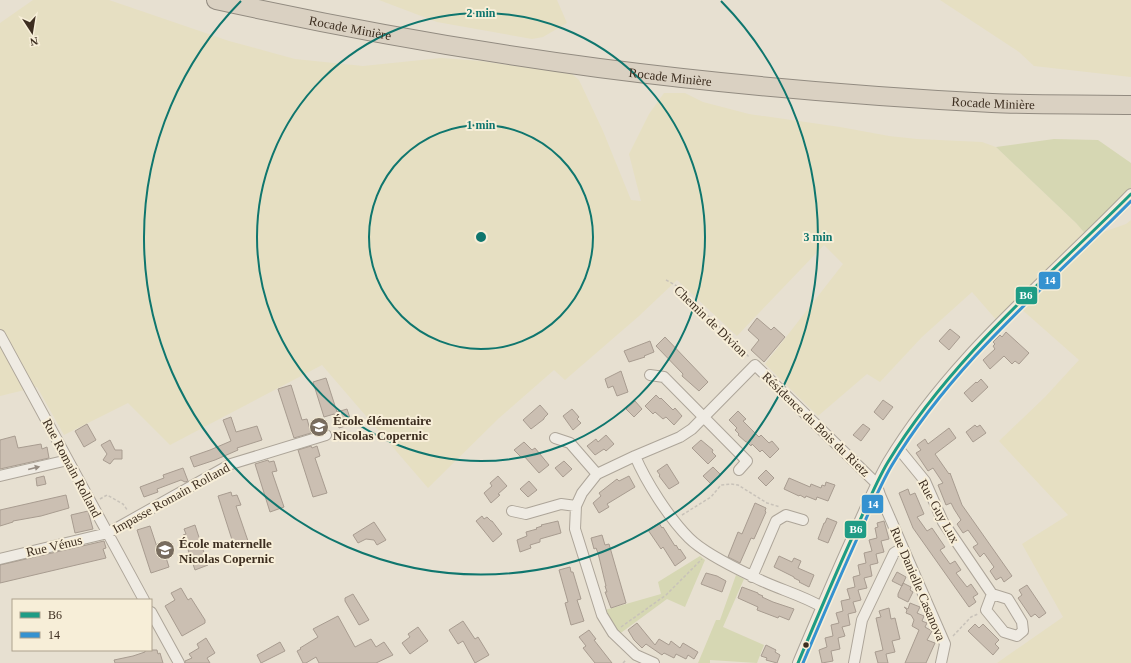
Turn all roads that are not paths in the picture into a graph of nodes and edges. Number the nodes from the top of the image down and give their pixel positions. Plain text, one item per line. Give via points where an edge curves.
1 (216, 0) edge
2 (259, 0) edge
3 (1131, 97) edge
4 (1131, 105) edge
5 (1131, 194) edge
6 (0, 335) edge
7 (650, 375) dead end
8 (705, 417) junction
9 (326, 435) dead end
10 (555, 438) dead end
11 (898, 448) junction
12 (635, 456) junction
13 (68, 460) junction
14 (739, 470) dead end
15 (597, 474) junction
16 (0, 476) edge
17 (876, 483) junction
18 (576, 506) junction
19 (512, 511) dead end
20 (803, 520) dead end
21 (108, 534) junction
22 (902, 548) junction
23 (0, 559) edge
24 (752, 577) junction
25 (992, 594) junction
26 (143, 599) edge
27 (822, 607) junction
28 (152, 614) edge
29 (179, 663) edge
30 (654, 663) edge
31 (798, 663) edge
32 (854, 663) edge
33 (941, 663) edge

1 - 4 highway, Rocade Minière via 472,49 690,79 994,103
2 - 3 highway, Rocade Minière via 343,18 474,40 684,69 880,87 1029,95
5 - 11 street via 970,354 924,410
6 - 13 street, Rue Romain Rolland
7 - 8 street via 664,377
8 - 12 street, Résidence du Bois du Rietz via 680,437
8 - 14 street via 747,461
8 - 17 street, Résidence du Bois du Rietz via 755,365
9 - 21 street, Impasse Romain Rolland via 231,464
10 - 15 street via 570,443
11 - 17 street
11 - 25 street, Rue Guy Lux via 924,481 943,522
12 - 15 street, Résidence du Bois du Rietz
12 - 24 street via 642,474 673,520 690,538
16 -> 13 street
13 - 21 street, Rue Romain Rolland
15 - 18 street, Résidence du Bois du Rietz via 582,493
17 - 22 street, Rue Danielle Casanova
17 - 27 street
18 - 19 street via 561,504 526,514
18 - 30 street, Résidence du Bois du Rietz via 575,529 602,615 613,633 636,655
20 - 24 street via 786,515 776,521
21 - 23 street, Rue Vénus
21 - 26 street, Rue Romain Rolland
22 - 32 street via 894,553 862,620
22 - 33 street, Rue Danielle Casanova via 944,644
24 - 27 street
25 - 25 street via 986,610 1004,632 1017,636 1023,631 1022,622 1008,599
27 - 31 street
28 - 29 street

